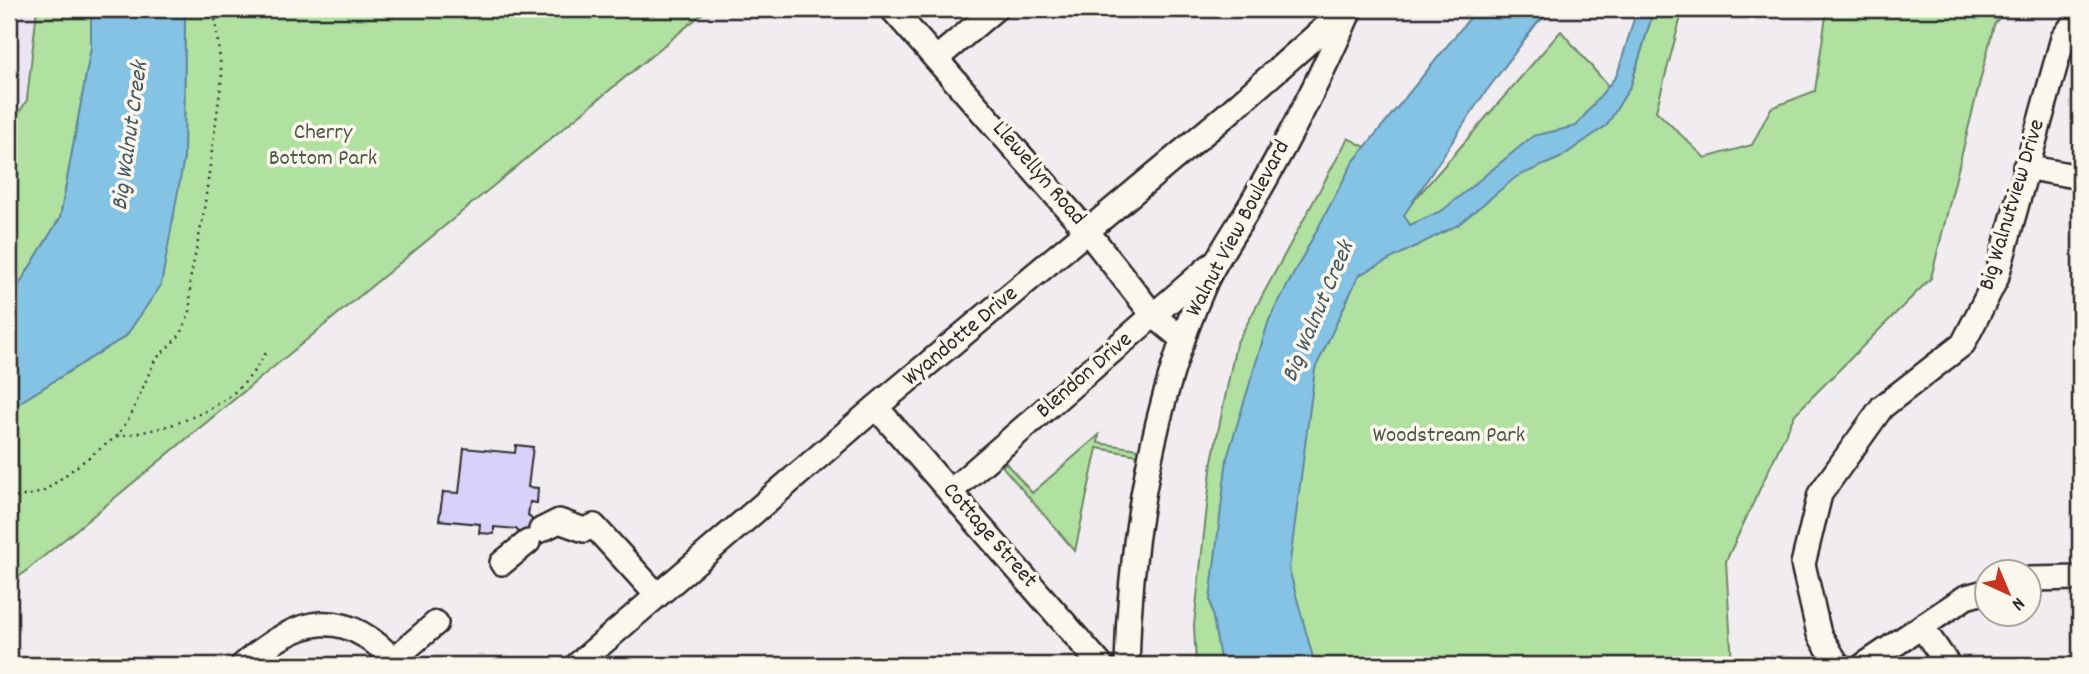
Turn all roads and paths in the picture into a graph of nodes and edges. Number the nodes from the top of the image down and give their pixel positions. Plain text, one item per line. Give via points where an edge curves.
1 (214, 9) edge
2 (892, 9) edge
3 (995, 9) edge
4 (1348, 9) edge
5 (2080, 15) edge
6 (936, 59) junction
7 (2025, 167) junction
8 (2080, 177) edge
9 (1087, 231) junction
10 (1217, 259) junction
11 (1153, 315) junction
12 (1182, 339) junction
13 (268, 350) dead end
14 (876, 407) junction
15 (117, 436) junction
16 (951, 491) junction
17 (9, 499) edge
18 (502, 563) dead end
19 (2080, 578) edge
20 (2044, 579) edge
21 (1974, 595) edge
22 (657, 596) junction
23 (436, 623) dead end
24 (1922, 627) junction
25 (395, 663) edge
26 (243, 665) edge
27 (577, 665) edge
28 (1101, 665) edge
29 (1127, 665) edge
30 (1838, 665) edge
31 (1864, 665) edge
32 (1948, 665) edge

1 - 15 path via 222,77 190,280 190,311 181,334 155,360
2 - 6 street, Llewellyn Road
3 - 6 street
4 - 9 street, Wyandotte Drive
4 - 10 street, Walnut View Boulevard via 1280,155
5 - 7 street, Big Walnutview Drive via 2063,38
6 - 9 street, Llewellyn Road
7 - 8 street
7 - 30 street, Big Walnutview Drive via 1996,279 1963,344 1882,407 1820,494 1803,564 1819,634
9 - 11 street, Llewellyn Road
9 - 14 street, Wyandotte Drive
10 - 11 street, Blendon Drive
10 - 12 street, Walnut View Boulevard
11 - 12 street, Llewellyn Road
11 - 16 street, Blendon Drive
12 - 29 street, Walnut View Boulevard via 1155,444 1129,587
13 - 15 path via 245,383 207,409 156,431
14 - 16 street, Cottage Street
14 - 22 street, Wyandotte Drive
15 - 17 path via 43,492
16 - 28 street, Cottage Street
18 - 22 street via 559,521 584,530 594,526
19 - 20 street
21 - 24 street
22 - 27 street, Wyandotte Drive
23 - 25 street
24 - 31 street
24 - 32 street
25 - 26 street via 369,635 332,623 289,633

